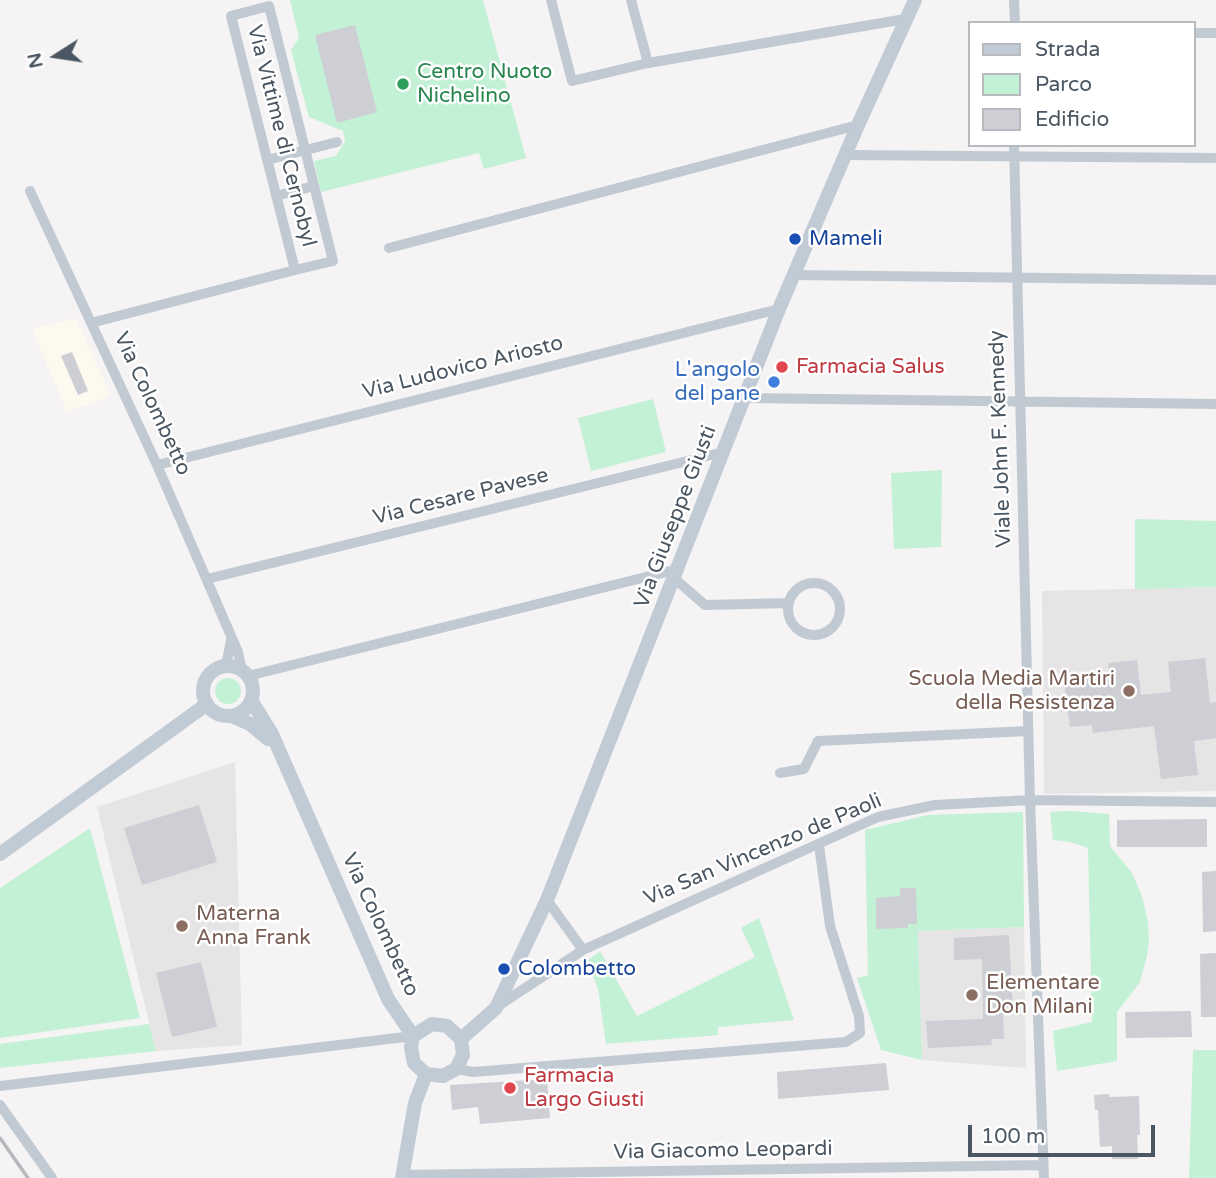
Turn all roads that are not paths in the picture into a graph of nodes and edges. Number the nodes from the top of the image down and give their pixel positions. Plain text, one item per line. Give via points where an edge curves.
1 (551, 0) edge
2 (631, 0) edge
3 (915, 0) edge
4 (1014, 0) edge
5 (269, 3) edge
6 (905, 19) junction
7 (1015, 21) edge
8 (1195, 33) edge
9 (1216, 33) edge
10 (648, 63) junction
11 (858, 124) junction
12 (337, 142) dead end
13 (305, 150) junction
14 (1014, 150) edge
15 (844, 155) junction
16 (1216, 158) edge
17 (267, 160) junction
18 (314, 186) junction
19 (30, 191) dead end
20 (276, 196) junction
21 (389, 248) dead end
22 (295, 270) junction
23 (794, 275) junction
24 (1015, 279) junction
25 (1216, 280) edge
26 (779, 309) junction
27 (91, 323) junction
28 (745, 398) junction
29 (1019, 401) junction
30 (1216, 404) edge
31 (724, 452) junction
32 (157, 465) junction
33 (677, 574) junction
34 (207, 579) junction
35 (789, 603) junction
36 (232, 637) junction
37 (220, 668) junction
38 (245, 673) junction
39 (251, 700) junction
40 (207, 704) junction
41 (232, 716) junction
42 (1028, 731) junction
43 (280, 753) junction
44 (780, 774) dead end
45 (1030, 800) junction
46 (1216, 802) edge
47 (819, 845) junction
48 (0, 854) edge
49 (547, 900) junction
50 (583, 950) junction
51 (496, 1008) junction
52 (413, 1036) junction
53 (461, 1039) junction
54 (456, 1069) junction
55 (426, 1074) junction
56 (0, 1086) edge
57 (0, 1105) edge
58 (1044, 1165) junction
59 (402, 1176) edge
60 (52, 1178) edge
61 (1044, 1178) edge

1 - 10 street via 572,81
2 - 10 street
3 - 6 street, Via Giuseppe Giusti
4 - 7 street
5 - 13 street, Via Vittime di Cernobyl
5 - 17 street, Via Vittime di Cernobyl via 231,16
6 - 10 street
6 - 11 street, Via Giuseppe Giusti
8 - 9 street
11 - 15 street, Via Giuseppe Giusti
11 - 21 street
12 - 13 street
13 - 17 street
13 - 18 street, Via Vittime di Cernobyl
14 - 15 street
14 - 16 street
14 - 24 street, Viale John F. Kennedy
15 - 23 street, Via Giuseppe Giusti
17 - 20 street, Via Vittime di Cernobyl
18 - 20 street
18 - 22 street, Via Vittime di Cernobyl via 333,261
19 - 27 street, Via Colombetto
20 - 22 street, Via Vittime di Cernobyl
22 - 27 street, Via Vittime di Cernobyl
23 - 24 street
23 - 26 street, Via Giuseppe Giusti
24 - 25 street
24 - 29 street, Viale John F. Kennedy
26 - 28 street, Via Giuseppe Giusti
26 - 32 street, Via Ludovico Ariosto
27 - 32 street, Via Colombetto
28 - 29 street
28 - 31 street, Via Giuseppe Giusti
29 - 30 street
29 - 42 street, Viale John F. Kennedy
31 - 33 street, Via Giuseppe Giusti
31 - 34 street, Via Cesare Pavese
32 - 34 street, Via Colombetto
33 - 35 street via 705,605
33 - 38 street
33 - 49 street, Via Giuseppe Giusti
34 - 36 street, Via Colombetto
35 - 35 street via 792,623 809,635 828,631 840,613 837,596 821,584 809,583 798,589
36 - 37 street via 227,661
36 - 38 street, Via Colombetto
37 - 38 street via 235,667
37 - 40 street via 206,680
38 - 39 street, Via Colombetto via 253,688
39 - 41 street
39 - 43 street, Via Colombetto
40 - 41 street, Via Colombetto via 215,712
40 - 48 street
41 - 43 street, Via Colombetto via 260,731
42 - 44 street via 818,741 804,769
42 - 45 street, Viale John F. Kennedy
43 - 52 street, Via Colombetto via 388,999
45 - 46 street, Via San Vincenzo de Paoli
45 - 47 street, Via San Vincenzo de Paoli via 935,805 878,817
45 - 58 street, Viale John F. Kennedy
47 - 50 street, Via San Vincenzo de Paoli
47 - 54 street via 830,926 859,1016 860,1033 846,1042 473,1072
49 - 50 street
49 - 51 street, Via Giuseppe Giusti
50 - 51 street, Via San Vincenzo de Paoli
51 - 53 street, Via Giuseppe Giusti
52 - 53 street via 432,1024 447,1026
52 - 55 street via 414,1063
52 - 56 street
53 - 54 street via 463,1055
54 - 55 street via 443,1076
55 - 59 street via 415,1102
57 - 60 street
58 - 59 street, Via Giacomo Leopardi
58 - 61 street, Viale John F. Kennedy

